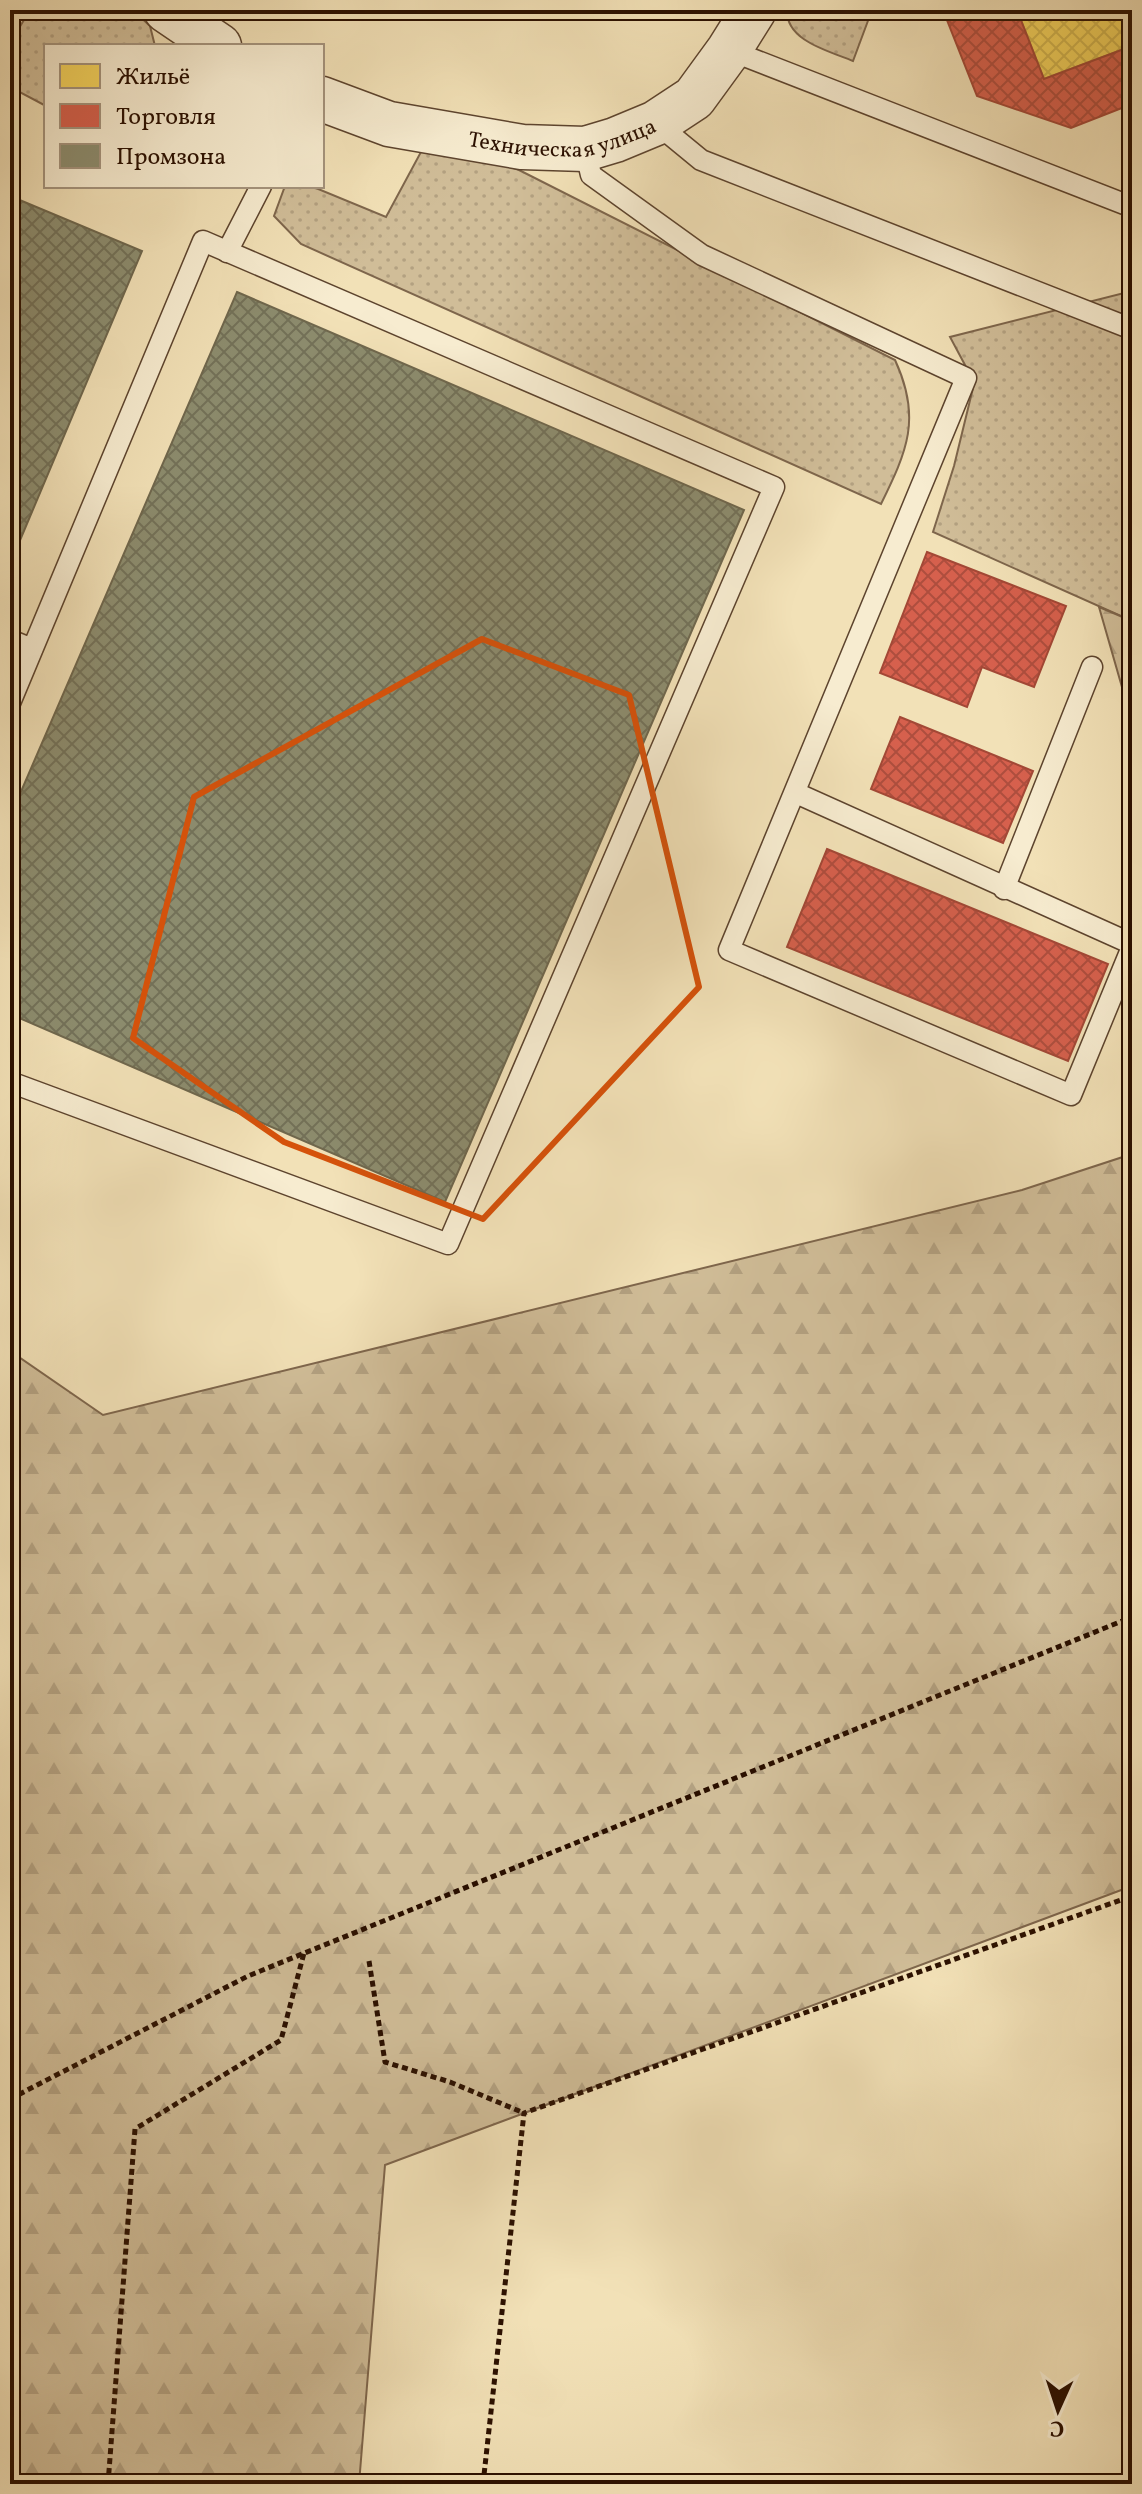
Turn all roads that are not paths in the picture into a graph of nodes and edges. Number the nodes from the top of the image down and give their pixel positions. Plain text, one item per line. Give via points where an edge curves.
1 (166, 10) edge
2 (754, 10) edge
3 (216, 44) edge
4 (729, 50) junction
5 (324, 100) edge
6 (656, 123) junction
7 (585, 149) junction
8 (260, 188) edge
9 (1132, 207) edge
10 (227, 252) junction
11 (1132, 329) edge
12 (10, 640) edge
13 (32, 649) junction
14 (1092, 667) dead end
15 (10, 703) edge
16 (796, 793) junction
17 (1004, 889) junction
18 (1132, 946) edge
19 (10, 1082) edge

1 - 3 street
2 - 4 street, Техническая улица
4 - 6 street, Техническая улица via 694,98
4 - 9 lane
5 - 7 street, Техническая улица via 389,124 522,147
6 - 7 street, Техническая улица
6 - 11 lane via 701,160
7 - 16 lane via 591,175 702,255 966,378
8 - 10 lane
10 - 13 lane via 203,241
10 - 19 lane via 774,487 448,1244
12 - 13 lane
13 - 15 lane
14 - 17 lane
16 - 17 lane
16 - 18 lane via 729,950 1071,1095
17 - 18 lane

